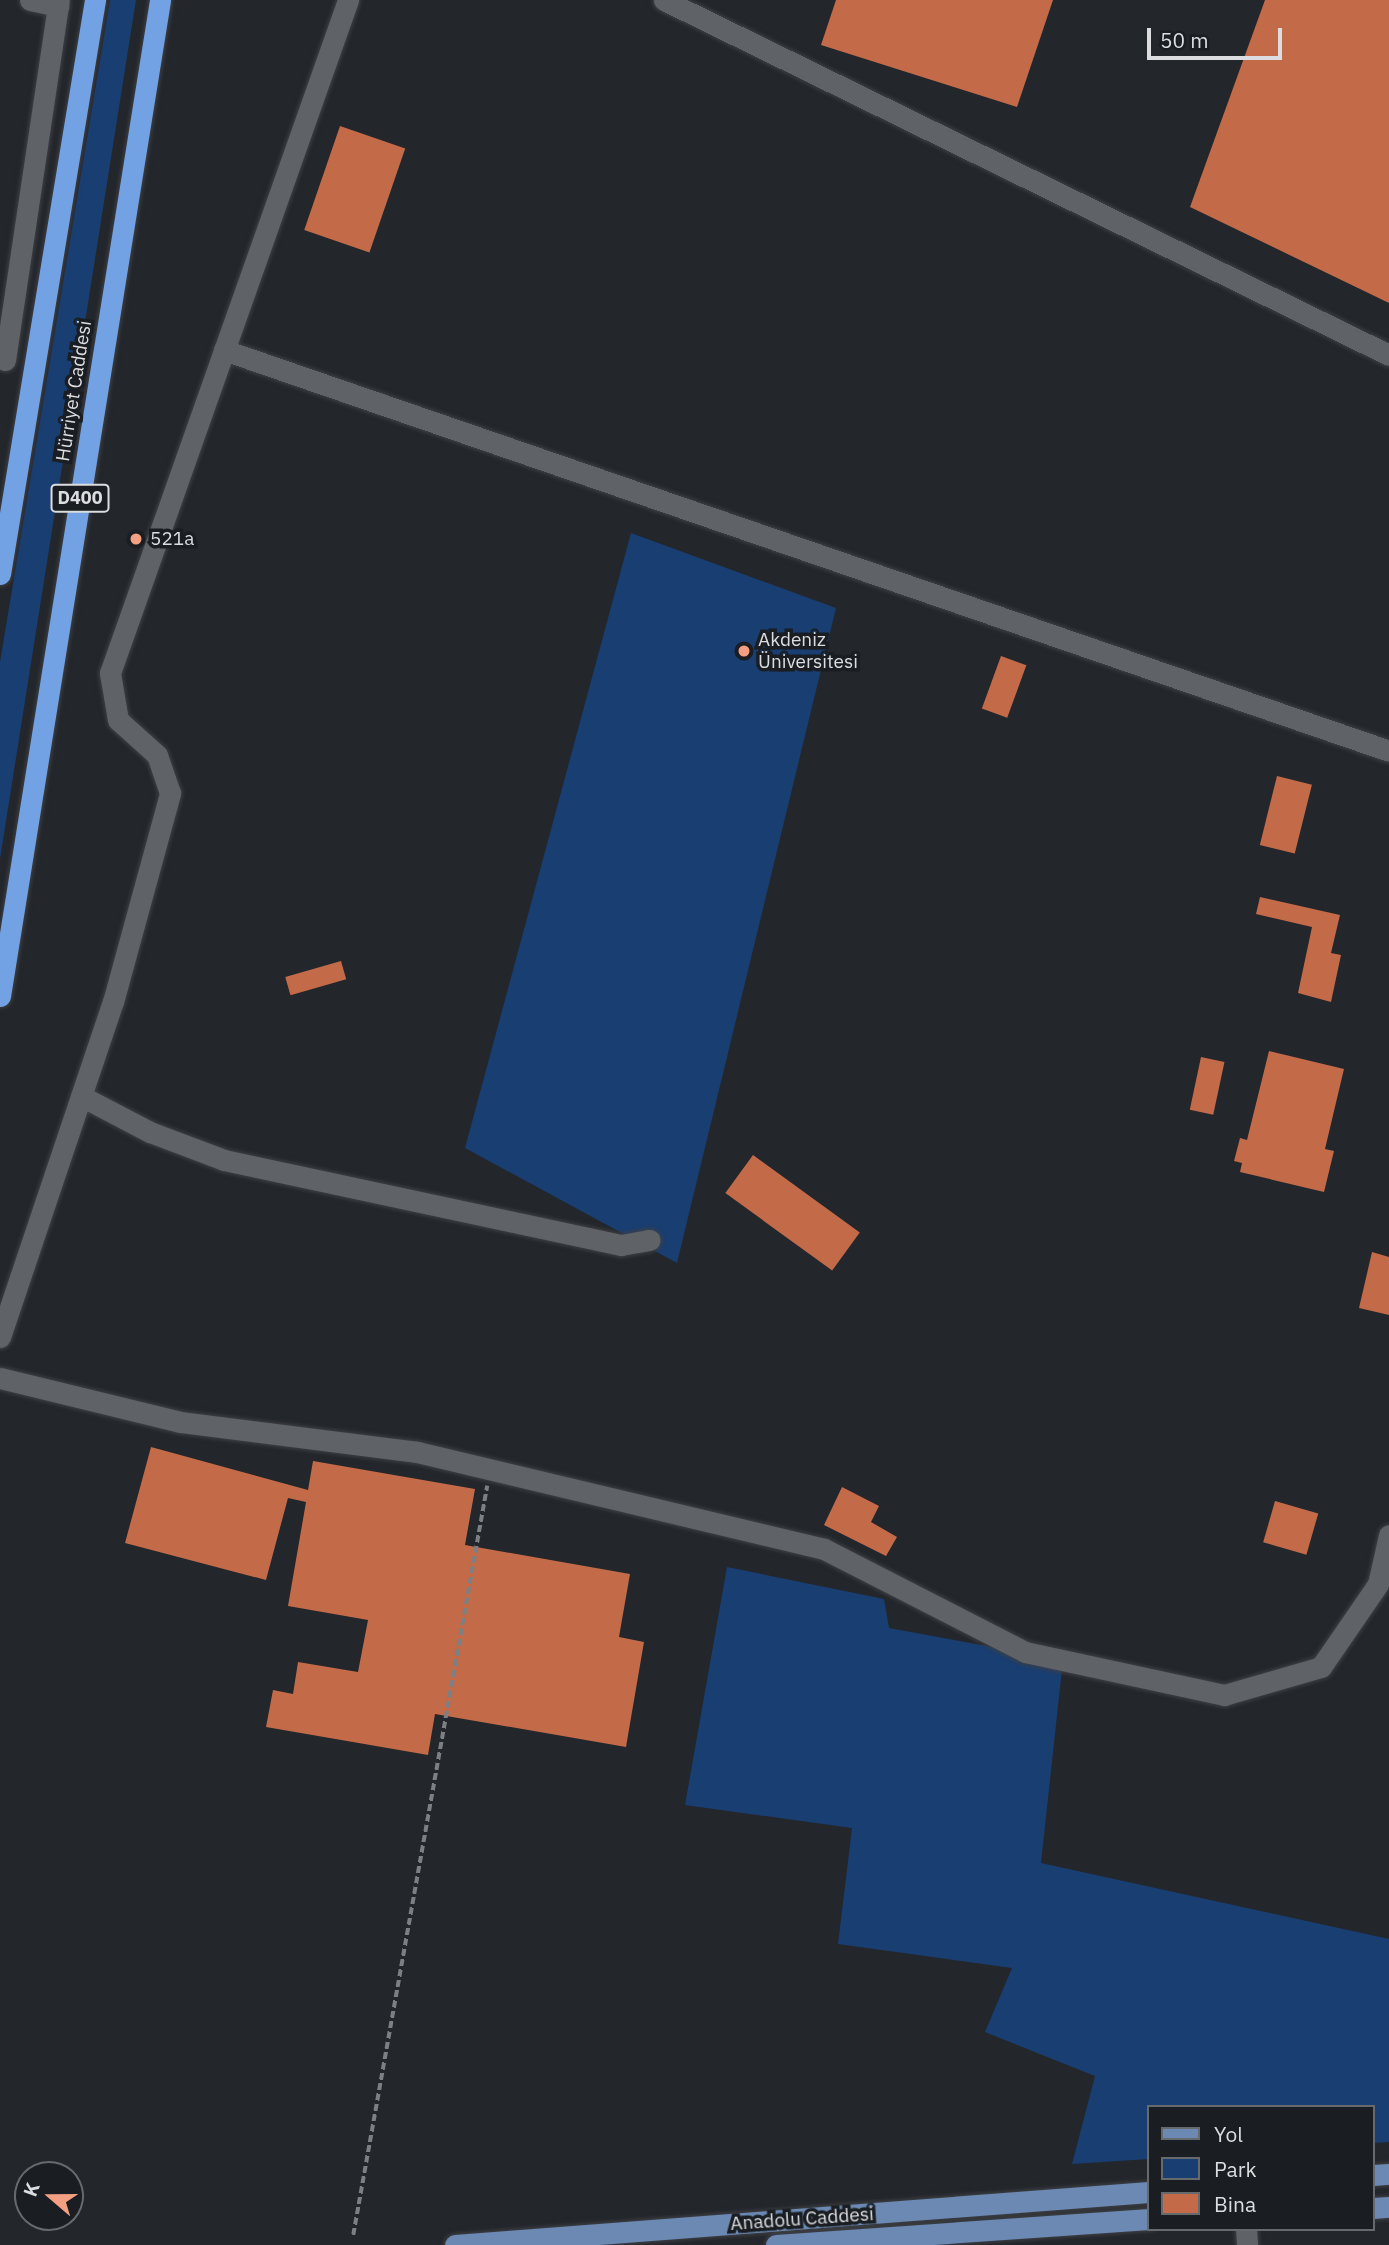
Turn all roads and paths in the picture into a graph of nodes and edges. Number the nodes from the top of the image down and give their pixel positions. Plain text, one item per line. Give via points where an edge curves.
1 (30, 0) edge
2 (94, 0) edge
3 (160, 0) edge
4 (348, 0) edge
5 (664, 0) edge
6 (59, 3) edge
7 (224, 350) junction
8 (35, 355) junction
9 (1389, 355) edge
10 (2, 360) edge
11 (0, 574) edge
12 (1389, 751) edge
13 (0, 996) edge
14 (81, 1096) junction
15 (650, 1240) dead end
16 (0, 1337) edge
17 (0, 1378) edge
18 (489, 1470) junction
19 (1389, 1535) edge
20 (1148, 2192) edge
21 (1148, 2219) edge
22 (353, 2235) dead end
23 (936, 2238) edge
24 (455, 2245) edge
25 (776, 2245) edge

1 - 6 street
2 - 8 highway
3 - 13 highway, Hürriyet Caddesi / D400
4 - 7 street
5 - 9 street
6 - 10 street
7 - 12 street
7 - 14 street via 110,673 118,720 157,755 170,793 113,1002
8 - 10 street
8 - 11 highway
14 - 15 street via 174,1143 234,1163 621,1245
14 - 16 street
17 - 18 street via 180,1422 417,1452
18 - 19 street via 824,1549 1025,1652 1224,1695 1321,1667 1378,1584
18 - 22 path
20 - 24 main road, Anadolu Caddesi
21 - 23 main road, Anadolu Caddesi
23 - 25 main road, Anadolu Caddesi

